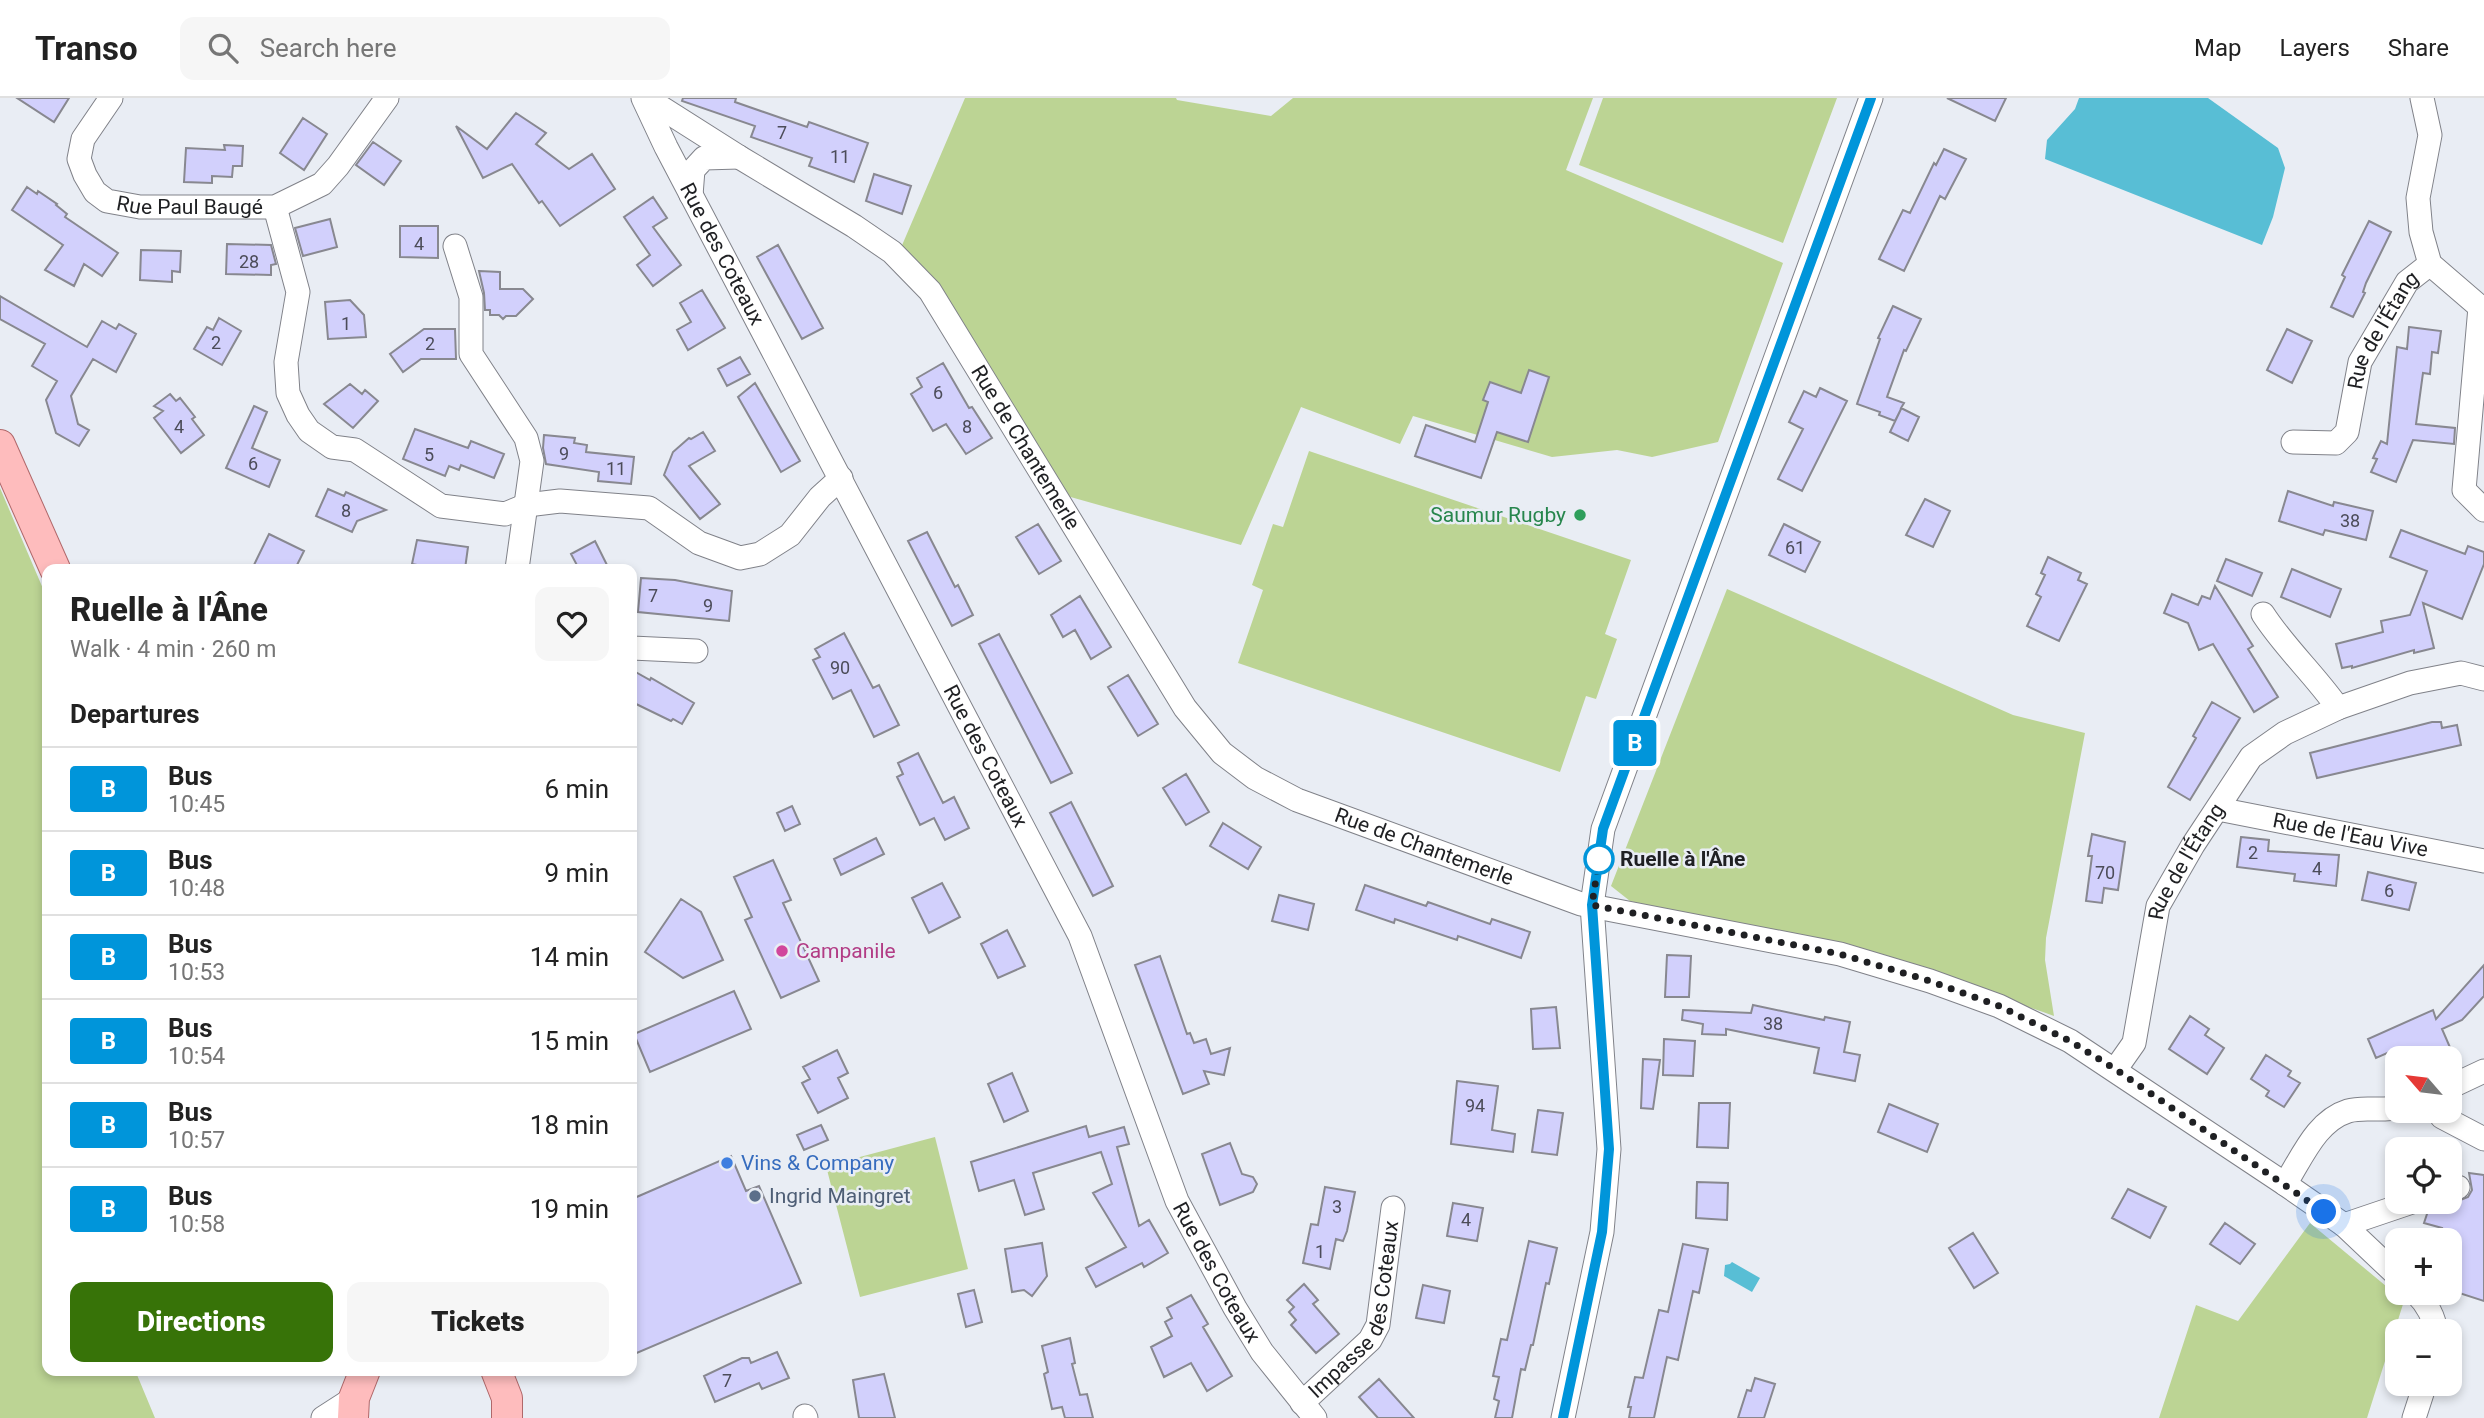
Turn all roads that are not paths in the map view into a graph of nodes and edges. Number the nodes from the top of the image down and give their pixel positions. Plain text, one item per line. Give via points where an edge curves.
1 (111, 98) edge
2 (387, 98) edge
3 (644, 98) edge
4 (1871, 98) edge
5 (2422, 98) edge
6 (712, 140) junction
7 (668, 152) junction
8 (738, 157) junction
9 (691, 195) junction
10 (275, 207) junction
11 (455, 246) dead end
12 (2430, 264) junction
13 (2482, 307) edge
14 (2293, 442) dead end
15 (0, 445) edge
16 (841, 478) junction
17 (527, 505) junction
18 (2484, 510) edge
19 (53, 564) edge
20 (518, 564) edge
21 (2263, 614) dead end
22 (637, 648) edge
23 (696, 651) dead end
24 (2484, 678) edge
25 (2339, 708) junction
26 (2218, 809) junction
27 (2484, 861) edge
28 (1592, 905) junction
29 (2115, 1069) junction
30 (2484, 1070) edge
31 (2462, 1081) edge
32 (2385, 1110) edge
33 (2457, 1124) edge
34 (2484, 1139) edge
35 (2285, 1185) junction
36 (1393, 1208) dead end
37 (2385, 1211) edge
38 (2344, 1225) junction
39 (2385, 1264) edge
40 (363, 1376) edge
41 (498, 1376) edge
42 (2420, 1396) edge
43 (354, 1408) edge
44 (1309, 1411) edge
45 (323, 1418) edge
46 (507, 1418) edge
47 (1563, 1418) edge
48 (2414, 1418) edge

1 - 10 street, Rue Paul Baugé via 83,139 79,159 94,192 107,201 140,207
2 - 10 street, Rue Paul Baugé via 322,184
3 - 6 street, Rue de Chantemerle
3 - 7 street, Rue des Coteaux
4 - 28 street via 1603,829
5 - 12 street, Rue de l'Étang via 2430,135 2418,198
6 - 7 street via 676,139
6 - 8 street, Rue de Chantemerle
7 - 8 street, Rue de Chantemerle via 705,151
7 - 9 street, Rue des Coteaux
8 - 9 street via 704,158 693,170
8 - 28 street, Rue de Chantemerle via 854,226 891,252 930,290 1185,708 1222,753 1255,778 1297,800
9 - 16 street, Rue des Coteaux
10 - 17 street via 298,292 286,362 288,393 309,431 332,447 355,450 440,506 505,514
11 - 17 street via 471,298 471,354 526,439 532,461
12 - 13 street, Rue de l'Étang
12 - 14 street, Rue de l'Étang via 2407,282 2360,362 2347,432 2336,443
13 - 18 street, Rue de l'Étang via 2464,490
15 - 19 main road
16 - 17 street via 790,535 760,554 740,558 699,543 649,508 560,501
16 - 44 street, Rue des Coteaux via 1080,936 1177,1201 1262,1352
17 - 20 street
21 - 25 street
22 - 23 street
24 - 25 street, Rue de l'Étang via 2461,673 2410,683
25 - 26 street, Rue de l'Étang via 2285,733 2251,757
26 - 27 street, Rue de l'Eau Vive
26 - 29 street, Rue de l'Étang via 2158,906 2134,1043
28 - 29 street, Rue de Chantemerle via 1840,954 1930,981 1999,1006
28 - 47 street via 1609,1149 1602,1232
29 - 35 street, Rue de Chantemerle
30 - 31 street
32 - 35 street via 2349,1111 2323,1125
33 - 34 street
35 - 38 street, Rue de Chantemerle
36 - 44 street, Impasse des Coteaux via 1378,1325
37 - 38 street
38 - 39 street, Rue de Chantemerle
40 - 43 main road
41 - 46 main road via 507,1398
42 - 48 street
43 - 45 street

